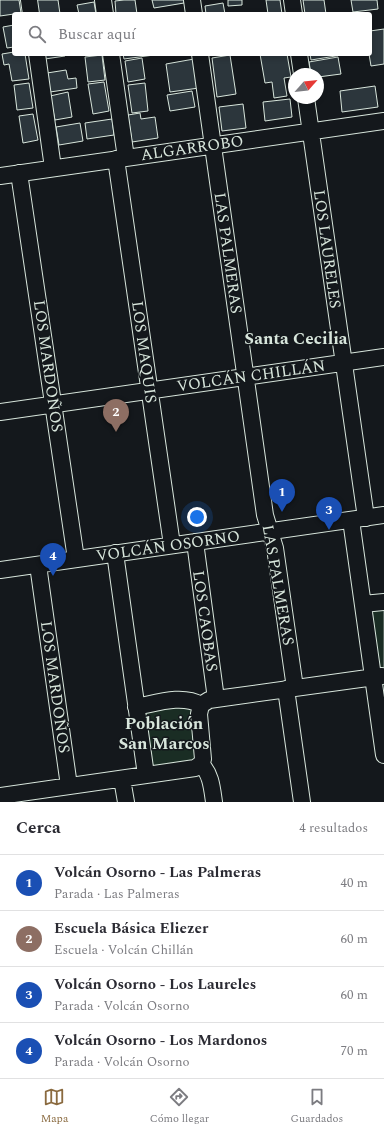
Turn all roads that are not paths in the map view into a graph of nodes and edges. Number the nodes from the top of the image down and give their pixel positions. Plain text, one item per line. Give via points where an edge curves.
1 (29, 0) edge
2 (103, 0) edge
3 (192, 0) edge
4 (292, 0) edge
5 (31, 12) edge
6 (105, 12) edge
7 (194, 12) edge
8 (294, 12) edge
9 (37, 56) edge
10 (111, 56) edge
11 (200, 56) edge
12 (299, 56) edge
13 (301, 68) edge
14 (307, 104) edge
15 (384, 121) edge
16 (310, 132) junction
17 (213, 146) junction
18 (121, 158) junction
19 (53, 168) junction
20 (19, 173) junction
21 (0, 176) edge
22 (384, 357) edge
23 (344, 363) junction
24 (246, 377) junction
25 (150, 390) junction
26 (53, 404) junction
27 (0, 412) edge
28 (384, 515) edge
29 (359, 519) junction
30 (270, 532) junction
31 (195, 542) junction
32 (172, 545) junction
33 (116, 553) junction
34 (76, 559) junction
35 (38, 565) junction
36 (0, 570) edge
37 (384, 602) edge
38 (363, 604) junction
39 (379, 676) edge
40 (290, 688) junction
41 (208, 702) junction
42 (136, 706) junction
43 (384, 755) edge
44 (201, 764) junction
45 (146, 775) junction
46 (122, 779) junction
47 (69, 786) junction
48 (0, 796) edge
49 (39, 796) edge
50 (126, 802) edge
51 (214, 802) edge
52 (302, 802) edge

1 - 5 street
2 - 6 street
3 - 7 street
4 - 8 street
9 - 19 street
10 - 18 street, LOS MAQUIS
11 - 17 street, LAS PALMERAS
12 - 13 street
14 - 16 street, LOS LAURELES
15 - 16 street, ALGARROBO
16 - 17 street, ALGARROBO
16 - 23 street, LOS LAURELES
17 - 18 street, ALGARROBO
17 - 24 street, LAS PALMERAS
18 - 19 street, ALGARROBO
18 - 25 street, LOS MAQUIS
19 - 20 street, ALGARROBO
20 - 21 street, ALGARROBO
20 - 26 street, LOS MARDOÑOS
22 - 23 street, VOLCÁN CHILLÁN
23 - 24 street, VOLCÁN CHILLÁN
23 - 29 street, LOS LAURELES
24 - 25 street, VOLCÁN CHILLÁN
24 - 30 street, LAS PALMERAS via 265,515
25 - 26 street, VOLCÁN CHILLÁN
25 - 32 street, LOS MAQUIS
26 - 27 street, VOLCÁN CHILLÁN
26 - 34 street, LOS MARDOÑOS
28 - 29 street, VOLCÁN OSORNO
29 - 30 street, VOLCÁN OSORNO
29 - 38 street, LOS LAURELES
30 - 31 street, VOLCÁN OSORNO
30 - 40 street, LAS PALMERAS
31 - 32 street, VOLCÁN OSORNO
31 - 41 street, LOS CAOBAS
32 - 33 street, VOLCÁN OSORNO
33 - 34 street, VOLCÁN OSORNO
33 - 42 street
34 - 35 street, VOLCÁN OSORNO
35 - 36 street, VOLCÁN OSORNO
35 - 47 street, LOS MARDOÑOS
37 - 38 street
38 - 39 street, LOS LAURELES
39 - 40 street
39 - 43 street, LOS LAURELES
40 - 41 street
40 - 52 street, LAS PALMERAS
41 - 42 street via 184,699
41 - 44 street, LOS CAOBAS via 199,714 204,754
42 - 45 street
44 - 45 street via 195,768
44 - 51 street via 210,778
45 - 46 street
46 - 47 street
46 - 50 street
47 - 49 street
48 - 49 street

